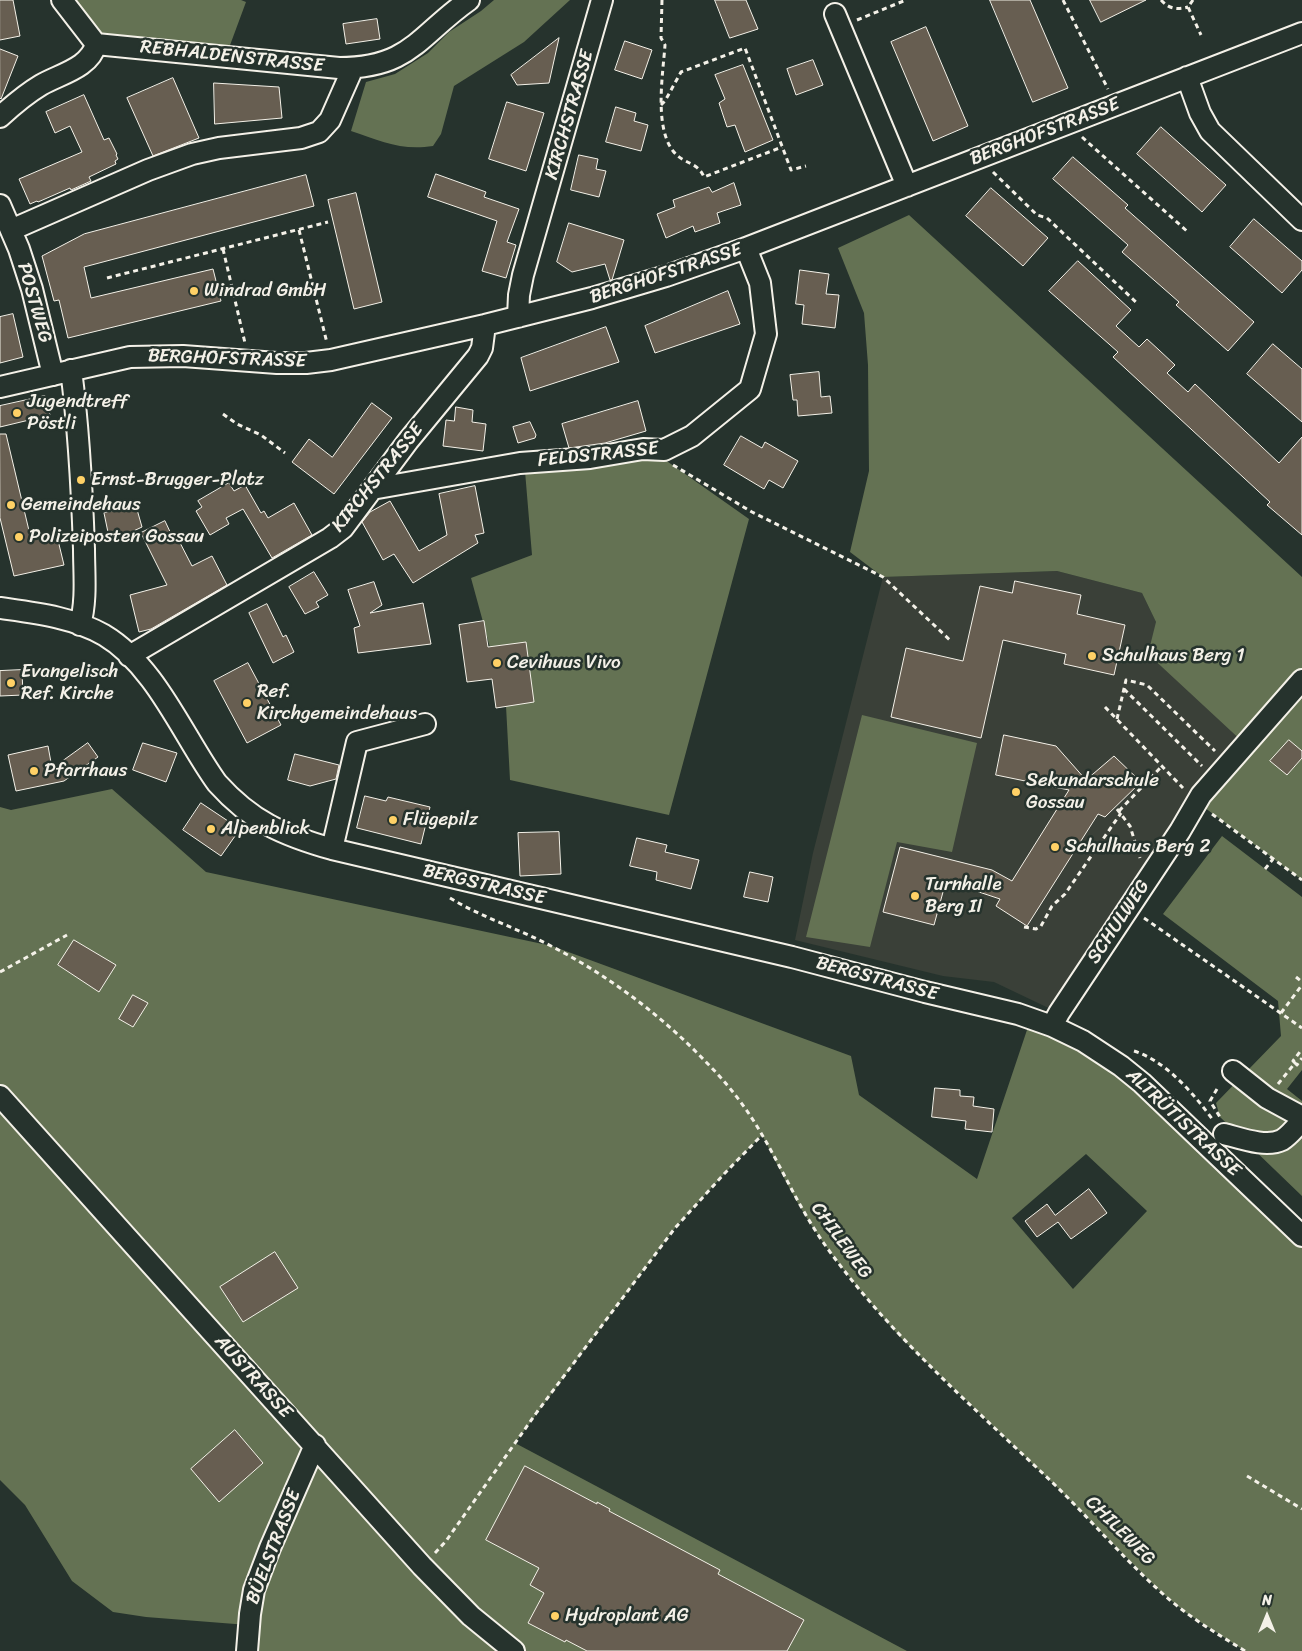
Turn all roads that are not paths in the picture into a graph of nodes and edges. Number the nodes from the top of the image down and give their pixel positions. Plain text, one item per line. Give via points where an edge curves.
1 (62, 0) edge
2 (602, 0) edge
3 (459, 3) edge
4 (838, 20) road end
5 (1302, 33) edge
6 (96, 44) junction
7 (353, 68) junction
8 (1187, 77) junction
9 (0, 117) edge
10 (907, 186) junction
11 (0, 205) edge
12 (1302, 220) edge
13 (11, 230) junction
14 (746, 248) junction
15 (518, 317) junction
16 (485, 325) junction
17 (62, 372) junction
18 (0, 387) edge
19 (372, 489) junction
20 (0, 608) edge
21 (80, 625) junction
22 (129, 656) junction
23 (1302, 680) edge
24 (425, 724) dead end
25 (332, 849) junction
26 (1052, 1026) junction
27 (1233, 1070) dead end
28 (0, 1096) edge
29 (1302, 1119) edge
30 (1219, 1129) road end
31 (1302, 1236) edge
32 (315, 1445) junction
33 (247, 1651) edge
34 (514, 1651) edge

1 - 6 street
2 - 15 street, KIRCHSTRASSE via 523,276
3 - 7 street, REBHALDENSTRASSE via 402,55 377,65
4 - 10 street
5 - 8 street, BERGHOFSTRASSE
6 - 7 street, REBHALDENSTRASSE
6 - 9 street via 85,61 36,88
7 - 13 street via 330,120 319,132 301,138 192,154
8 - 10 street, BERGHOFSTRASSE
8 - 12 street via 1210,131
10 - 14 street, BERGHOFSTRASSE
11 - 13 street, POSTWEG
13 - 17 street, POSTWEG
14 - 15 street, BERGHOFSTRASSE via 630,288
14 - 19 street, FELDSTRASSE via 760,283 766,334 750,389 692,436 664,450 643,449 590,458 520,463
15 - 16 street, BERGHOFSTRASSE
16 - 17 street, BERGHOFSTRASSE via 306,363 150,356 112,360
16 - 19 street, KIRCHSTRASSE via 478,356
17 - 18 street, BERGHOFSTRASSE
17 - 21 street via 78,421 85,594
19 - 22 street, KIRCHSTRASSE via 343,528 330,538
20 - 21 street, BERGSTRASSE via 51,616
21 - 22 street, BERGSTRASSE via 104,635
22 - 25 street, BERGSTRASSE via 154,686 206,768 231,798 263,823
23 - 26 street, SCHULWEG via 1197,802
24 - 25 street via 357,742
25 - 26 street, BERGSTRASSE via 792,957 1018,1014
26 - 31 street, ALTRÜTISTRASSE via 1082,1041 1142,1082
27 - 29 street via 1267,1098
28 - 32 street, AUSTRASSE
29 - 30 street via 1288,1136 1278,1142 1264,1142
32 - 33 street, BÜELSTRASSE via 254,1590
32 - 34 street, AUSTRASSE via 422,1566 471,1616

